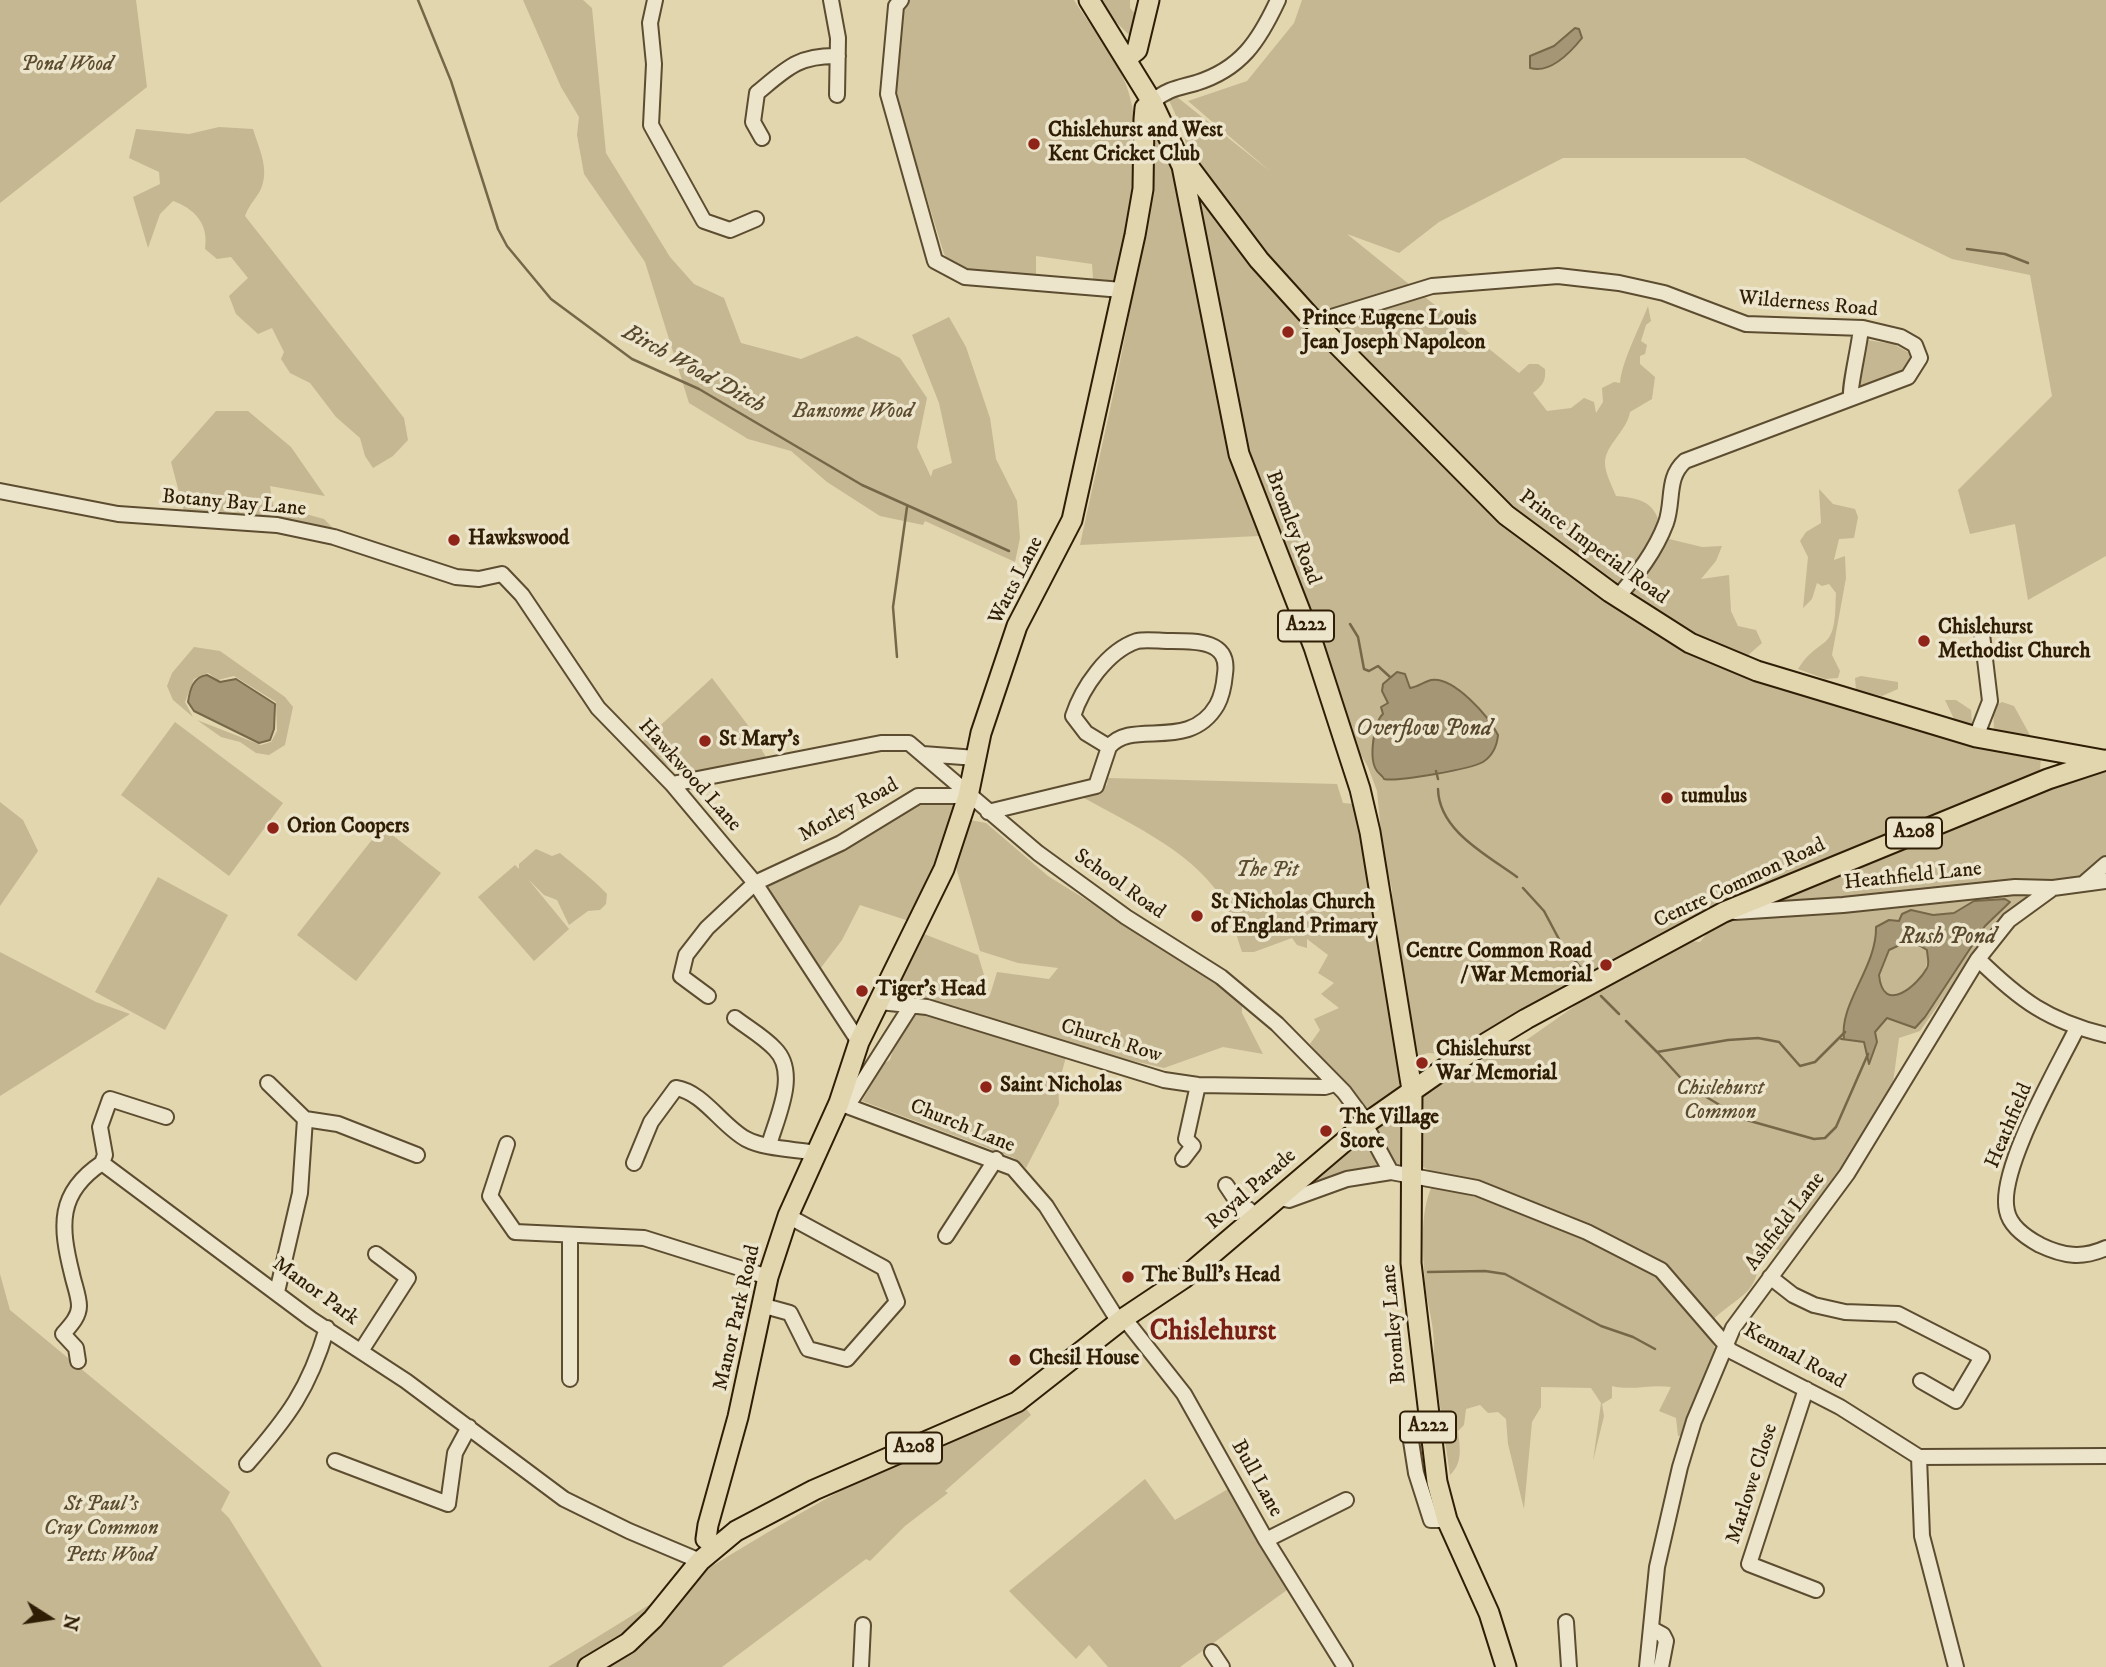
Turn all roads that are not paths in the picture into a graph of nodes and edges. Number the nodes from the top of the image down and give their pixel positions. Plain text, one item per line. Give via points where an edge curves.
1 (655, 0) edge
2 (831, 0) edge
3 (901, 0) edge
4 (1089, 0) edge
5 (1278, 0) edge
6 (1144, 5) edge
7 (838, 56) junction
8 (1126, 58) junction
9 (837, 95) dead end
10 (1152, 102) junction
11 (762, 138) dead end
12 (1182, 166) junction
13 (756, 219) dead end
14 (1122, 290) junction
15 (1315, 322) junction
16 (1861, 328) junction
17 (1851, 396) junction
18 (0, 491) edge
19 (502, 574) joint
20 (1618, 597) junction
21 (1982, 634) dead end
22 (1976, 737) junction
23 (1109, 747) junction
24 (923, 754) junction
25 (975, 758) junction
26 (2106, 760) edge
27 (672, 784) junction
28 (968, 796) junction
29 (988, 813) junction
30 (2106, 864) edge
31 (2106, 881) edge
32 (755, 883) junction
33 (2082, 884) junction
34 (2053, 888) junction
35 (1724, 912) junction
36 (1978, 959) junction
37 (708, 996) dead end
38 (911, 1006) junction
39 (876, 1010) junction
40 (840, 1012) junction
41 (735, 1018) dead end
42 (2077, 1028) junction
43 (2106, 1035) edge
44 (859, 1042) junction
45 (268, 1083) dead end
46 (1335, 1084) junction
47 (1198, 1085) junction
48 (1412, 1090) junction
49 (843, 1104) junction
50 (166, 1117) dead end
51 (305, 1119) junction
52 (1366, 1124) junction
53 (507, 1144) dead end
54 (769, 1145) junction
55 (816, 1153) junction
56 (417, 1154) dead end
57 (996, 1159) junction
58 (1183, 1159) dead end
59 (102, 1163) junction
60 (634, 1163) dead end
61 (1391, 1172) junction
62 (1414, 1174) junction
63 (1226, 1185) dead end
64 (1279, 1198) junction
65 (788, 1216) junction
66 (1256, 1218) junction
67 (946, 1236) dead end
68 (570, 1237) junction
69 (2106, 1248) edge
70 (376, 1254) dead end
71 (768, 1277) junction
72 (1770, 1277) junction
73 (277, 1292) junction
74 (761, 1305) junction
75 (1121, 1320) junction
76 (327, 1328) junction
77 (1726, 1343) junction
78 (361, 1351) junction
79 (78, 1361) dead end
80 (570, 1379) dead end
81 (1921, 1381) dead end
82 (1806, 1389) junction
83 (469, 1427) junction
84 (2106, 1456) edge
85 (1919, 1457) junction
86 (335, 1461) dead end
87 (247, 1464) dead end
88 (1346, 1500) dead end
89 (1266, 1540) junction
90 (715, 1547) junction
91 (701, 1561) junction
92 (1816, 1590) dead end
93 (1566, 1622) dead end
94 (863, 1625) dead end
95 (1652, 1629) junction
96 (1212, 1652) dead end
97 (588, 1667) edge
98 (861, 1667) edge
99 (1222, 1667) edge
100 (1345, 1667) edge
101 (1506, 1667) edge
102 (1569, 1667) edge
103 (1647, 1667) edge
104 (1661, 1667) edge
105 (1956, 1667) edge

1 - 13 street via 650,23 654,64 651,125 704,221 730,230
2 - 7 street
3 - 14 street via 888,94 935,261 964,278
4 - 8 main road, Bromley Road / A222
5 - 10 street via 1238,63 1223,73 1165,91
6 - 8 main road via 1137,50
7 - 9 street
7 - 11 street via 813,55 792,64 757,93 753,122
8 - 10 main road, Bromley Road / A222
10 - 12 main road, Bromley Road / A222
10 - 14 main road, Watts Lane via 1145,108 1143,188
12 - 15 main road, Prince Imperial Road via 1189,167 1259,260
12 - 48 main road, Bromley Road / A222 via 1239,454 1314,647 1360,789
14 - 25 main road, Watts Lane via 1072,520 1017,626
15 - 16 street, Wilderness Road via 1432,286 1558,276 1664,293 1746,324
15 - 20 main road, Prince Imperial Road via 1506,515
16 - 17 street
16 - 17 street, Wilderness Road via 1908,340 1918,348 1920,358 1908,377 1857,398
17 - 20 street, Wilderness Road via 1685,461 1672,479 1667,520 1647,564
18 - 19 street, Botany Bay Lane via 118,514 277,525 334,537 456,577
19 - 27 street, Hawkwood Lane via 522,595 598,708
20 - 22 main road, Prince Imperial Road via 1690,643 1757,671
21 - 22 street via 1990,701
22 - 26 main road, Prince Imperial Road
23 - 23 street via 1086,733 1073,716 1079,696 1117,652 1138,641 1188,641 1223,651 1227,663 1222,694 1203,722 1177,733 1129,735 1115,739
23 - 29 street via 1096,786
24 - 25 street
24 - 27 street via 909,743 881,743
24 - 28 street, School Road
25 - 28 main road, Watts Lane
26 - 35 main road, Centre Common Road / A208 via 2036,784
27 - 32 street, Hawkwood Lane
28 - 29 street, School Road
28 - 32 street, Morley Road via 918,796 841,843
28 - 39 main road, Watts Lane via 944,869
29 - 46 street, School Road via 1126,917 1221,977 1277,1024
30 - 33 street
31 - 33 street, Heathfield Lane
32 - 37 street, Morley Road via 707,928 686,955 681,976
32 - 40 street, Hawkwood Lane
33 - 34 street, Heathfield Lane
34 - 35 street, Heathfield Lane via 2015,887
34 - 36 street, Ashfield Lane via 2009,920
35 - 48 main road, Centre Common Road / A208 via 1526,1019
36 - 42 street via 2022,1000
36 - 72 street, Ashfield Lane via 1865,1147
38 - 39 street, Church Row
38 - 47 street, Church Row via 927,1007 1164,1080
38 - 49 street, Manor Park Road
39 - 40 street
39 - 44 main road, Watts Lane
40 - 44 street, Hawkwood Lane
41 - 54 street via 777,1050 784,1063 787,1081
42 - 43 street
42 - 69 street, Heathfield via 2018,1152 2005,1194 2007,1213 2017,1228 2051,1250 2083,1256
44 - 49 main road, Watts Lane
45 - 51 street
46 - 47 street, Church Row
46 - 52 street, School Road
47 - 58 street via 1186,1139 1193,1146
48 - 52 main road, Royal Parade / A208
48 - 62 main road, Bromley Lane / A222
49 - 55 main road, Manor Park Road
49 - 57 street, Church Lane
50 - 59 street via 110,1099 100,1127 105,1150
51 - 56 street via 338,1124
51 - 73 street via 300,1193
52 - 61 street, School Road
52 - 64 main road, Royal Parade / A208
53 - 68 street via 490,1196 515,1232
54 - 55 street
54 - 60 street via 749,1141 687,1090 676,1088 651,1122
55 - 65 main road, Manor Park Road
57 - 67 street
57 - 75 street, Church Lane via 1013,1168 1046,1206
59 - 73 street, Manor Park
59 - 79 street via 75,1187 66,1204 63,1227 79,1306 63,1334 76,1348
61 - 62 street, Kemnal Road
61 - 64 street, Kemnal Road via 1347,1180 1289,1200
62 - 77 street, Kemnal Road via 1477,1188 1587,1232 1661,1270
62 - 101 main road, Bromley Lane / A222 via 1411,1263 1437,1482 1447,1520 1489,1613
63 - 66 street via 1244,1212 1248,1209
64 - 66 main road, Royal Parade / A208
65 - 71 main road, Manor Park Road
65 - 74 street via 884,1268 897,1301 847,1359 808,1349 790,1312
66 - 75 main road, Royal Parade / A208 via 1184,1278
68 - 71 street via 644,1238
68 - 80 street
70 - 78 street via 408,1278
71 - 74 main road, Manor Park Road
72 - 77 street, Ashfield Lane
72 - 81 street via 1814,1305 1845,1312 1898,1314 1982,1357 1956,1401
73 - 76 street, Manor Park
74 - 90 main road, Manor Park Road via 738,1417 708,1525 706,1539
75 - 89 street, Bull Lane via 1184,1394
75 - 90 main road, A208 via 1017,1402 814,1490
76 - 78 street, Manor Park
76 - 87 street via 297,1403
77 - 82 street, Kemnal Road via 1752,1362
77 - 95 street, Ashfield Lane via 1680,1467 1657,1567
78 - 83 street, Manor Park
82 - 85 street, Kemnal Road
82 - 92 street, Marlowe Close via 1749,1564
83 - 86 street via 456,1453 448,1504
83 - 91 street, Manor Park via 564,1499
84 - 85 street
85 - 105 street via 1922,1536
88 - 89 street
89 - 100 street, Bull Lane
90 - 91 main road, A208
91 - 97 main road, A208 via 633,1638
93 - 102 street
94 - 98 street
95 - 103 street, Ashfield Lane
95 - 104 street, Ashfield Lane via 1666,1641
96 - 99 street

